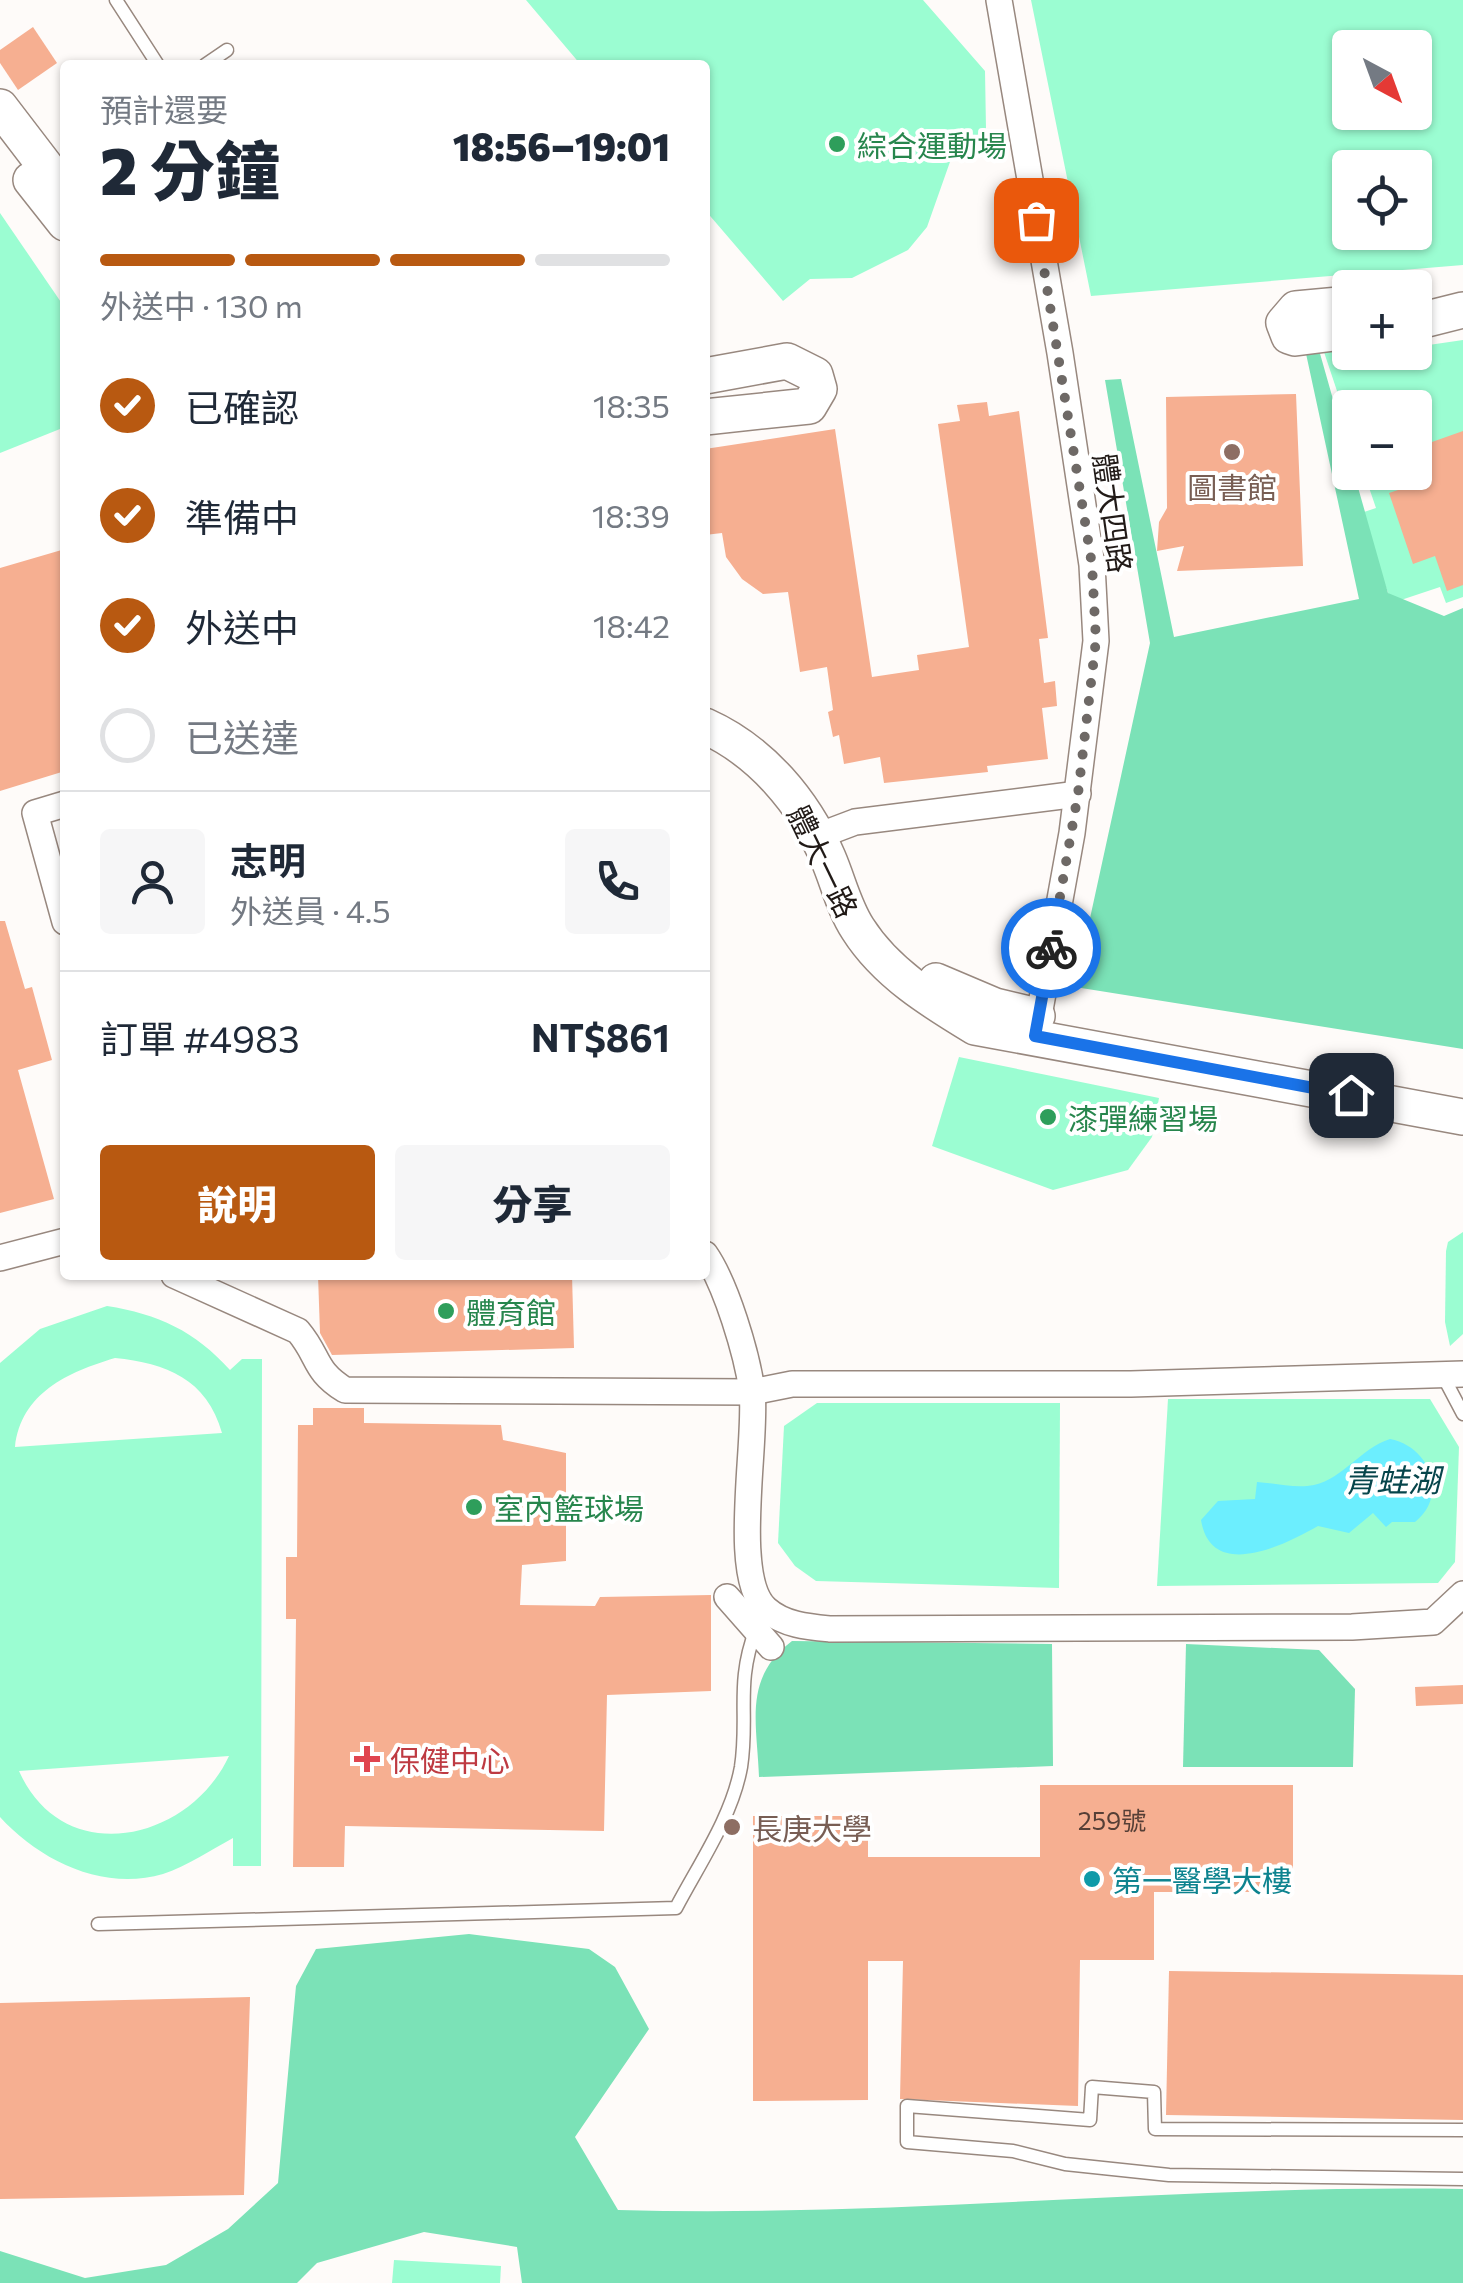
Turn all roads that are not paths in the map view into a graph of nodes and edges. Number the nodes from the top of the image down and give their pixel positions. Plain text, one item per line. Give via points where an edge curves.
1 (116, 0) edge
2 (998, 0) edge
3 (227, 50) dead end
4 (155, 60) edge
5 (212, 60) edge
6 (0, 108) edge
7 (0, 139) edge
8 (53, 176) edge
9 (60, 203) edge
10 (1463, 290) edge
11 (1432, 296) edge
12 (1332, 306) edge
13 (1463, 310) edge
14 (1432, 318) edge
15 (1332, 333) edge
16 (710, 375) edge
17 (710, 418) edge
18 (710, 711) edge
19 (710, 728) edge
20 (1078, 794) junction
21 (60, 806) edge
22 (826, 833) junction
23 (60, 904) edge
24 (1037, 1026) junction
25 (1463, 1094) edge
26 (1463, 1117) edge
27 (60, 1242) edge
28 (0, 1258) edge
29 (710, 1261) edge
30 (185, 1280) edge
31 (1453, 1376) edge
32 (752, 1392) junction
33 (1463, 1414) edge
34 (1463, 1594) edge
35 (727, 1597) dead end
36 (764, 1608) junction
37 (771, 1647) dead end
38 (98, 1924) dead end
39 (1463, 2130) edge
40 (1463, 2179) edge

1 - 4 lane
2 - 20 street, 體大四路 via 1092,565 1096,640
3 - 5 lane
6 - 8 street
7 - 8 street
8 - 9 street
10 - 11 street
12 - 15 street via 1296,309 1284,323 1295,338
13 - 14 street
16 - 17 street via 787,361 815,374 819,388 809,406
18 - 22 street, 體大一路 via 737,722 810,789
19 - 22 street, 體大一路 via 759,762
20 - 22 street via 886,817
20 - 24 street, 體大四路
21 - 23 street via 35,813
22 - 24 street, 體大一路 via 878,923 931,978
24 - 25 street, 體大一路
24 - 26 street, 體大一路
27 - 28 street
29 - 32 street
30 - 32 street via 298,1331 322,1376 345,1390
31 - 32 street via 792,1384
31 - 33 lane
32 - 36 street via 748,1569
34 - 36 street via 1434,1622 1352,1627 830,1629 796,1626
35 - 37 street
36 - 38 lane via 743,1663 736,1785 676,1908
39 - 40 lane via 1155,2129 1154,2092 1092,2088 1090,2120 907,2106 907,2142 1065,2164 1169,2175

